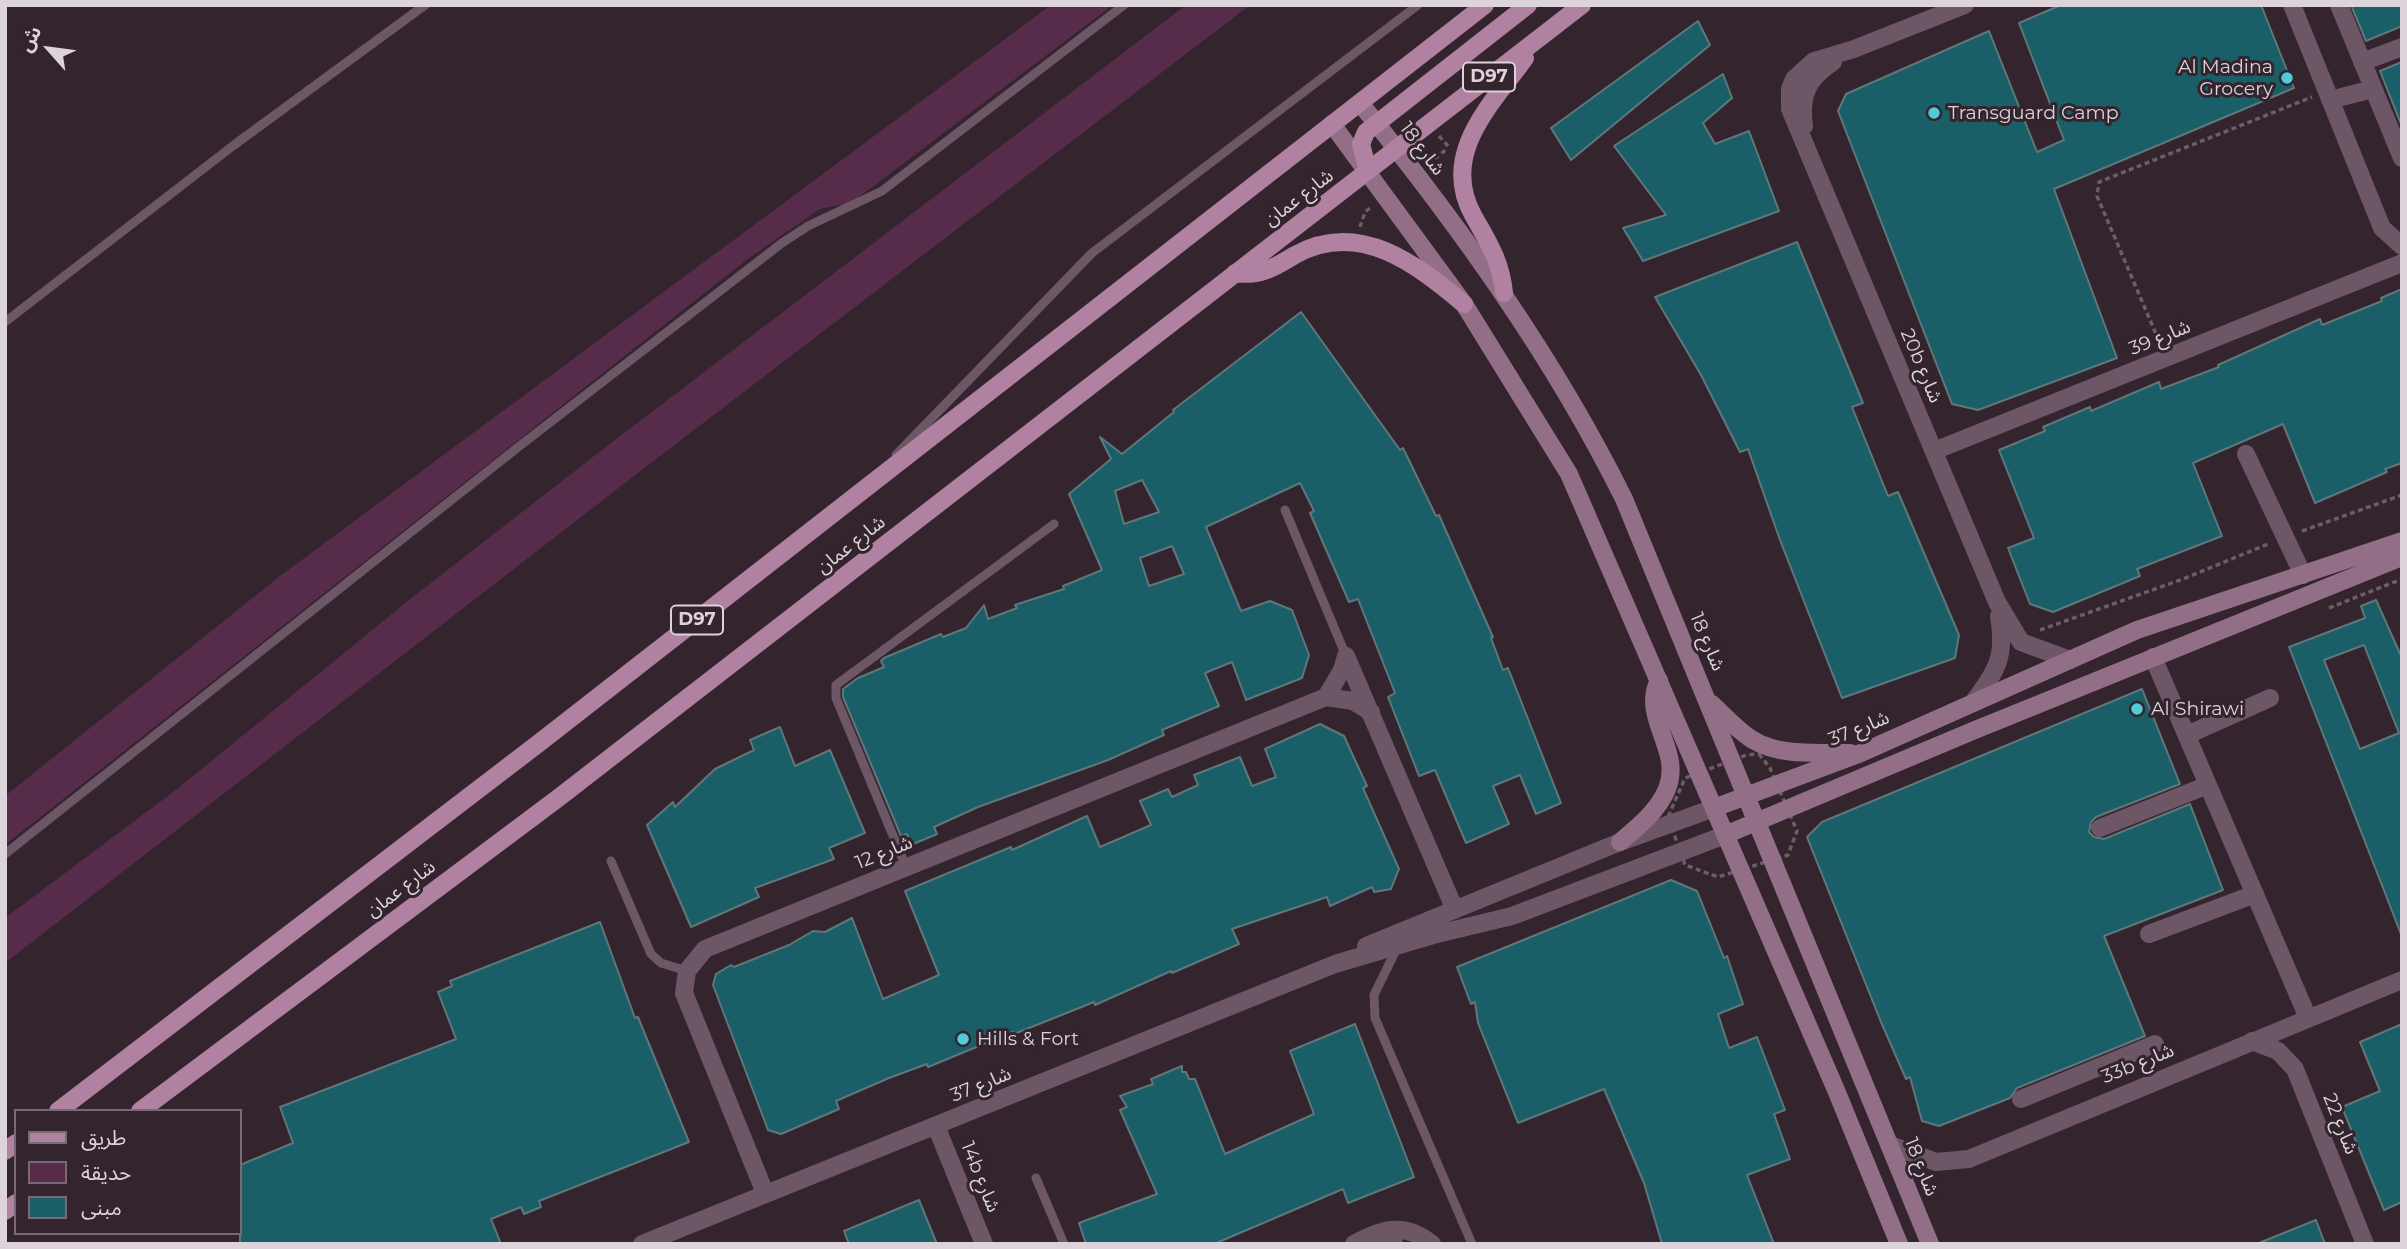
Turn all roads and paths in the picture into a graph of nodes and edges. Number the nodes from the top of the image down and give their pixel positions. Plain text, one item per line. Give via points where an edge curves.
1 (425, 5) edge
2 (1124, 5) edge
3 (1418, 5) edge
4 (1485, 5) edge
5 (1528, 5) edge
6 (1582, 5) edge
7 (1965, 5) edge
8 (2292, 5) edge
9 (2339, 5) edge
10 (1532, 44) junction
11 (2402, 47) edge
12 (2362, 62) junction
13 (2373, 89) junction
14 (2329, 95) junction
15 (1360, 103) junction
16 (1376, 123) junction
17 (1332, 124) junction
18 (1449, 148) dead end
19 (1396, 149) junction
20 (2402, 158) edge
21 (1368, 172) junction
22 (1415, 173) junction
23 (1386, 196) junction
24 (1355, 242) junction
25 (2402, 246) edge
26 (2402, 263) edge
27 (1235, 273) junction
28 (1504, 293) junction
29 (1464, 304) junction
30 (5, 322) edge
31 (2166, 358) junction
32 (1934, 451) junction
33 (2246, 454) dead end
34 (863, 491) junction
35 (2402, 495) edge
36 (1285, 510) dead end
37 (1054, 524) dead end
38 (2285, 537) junction
39 (2402, 541) edge
40 (2402, 557) edge
41 (2303, 575) junction
42 (1997, 602) junction
43 (2025, 644) junction
44 (1346, 656) junction
45 (2153, 657) junction
46 (2070, 660) junction
47 (1659, 680) junction
48 (1326, 696) junction
49 (2270, 698) dead end
50 (1708, 700) junction
51 (1973, 703) junction
52 (1371, 712) junction
53 (2187, 735) junction
54 (1861, 753) junction
55 (2208, 785) junction
56 (1747, 795) junction
57 (1714, 808) junction
58 (1759, 823) junction
59 (2100, 828) dead end
60 (1725, 835) junction
61 (1620, 842) junction
62 (5, 854) edge
63 (611, 861) dead end
64 (906, 867) junction
65 (2255, 894) junction
66 (1455, 910) junction
67 (2149, 934) dead end
68 (1397, 947) junction
69 (1335, 964) junction
70 (687, 971) junction
71 (2402, 980) edge
72 (2308, 1018) junction
73 (2252, 1041) junction
74 (2155, 1044) dead end
75 (2090, 1071) junction
76 (2021, 1100) dead end
77 (2102, 1102) junction
78 (61, 1109) edge
79 (142, 1109) edge
80 (936, 1126) junction
81 (1889, 1145) junction
82 (1035, 1178) dead end
83 (765, 1193) junction
84 (648, 1243) edge
85 (984, 1244) edge
86 (1064, 1244) edge
87 (1354, 1244) edge
88 (1368, 1244) edge
89 (1394, 1244) edge
90 (1432, 1244) edge
91 (1472, 1244) edge
92 (1899, 1244) edge
93 (1930, 1244) edge
94 (2365, 1244) edge

1 - 30 lane
2 - 62 lane via 882,191 782,243
3 - 34 lane via 1092,253
4 - 15 main road, شارع عمان / D97
5 - 16 main road
6 - 10 main road, شارع عمان / D97
7 - 32 street, 20b شارع via 1854,49 1816,73 1806,86 1802,104 1806,146
8 - 14 street
9 - 12 street
10 - 19 main road, شارع عمان / D97
10 - 28 main road via 1483,110 1464,163 1468,205 1491,244
11 - 12 street
12 - 13 street
13 - 14 street
13 - 20 street
14 - 25 street via 2382,228
14 - 31 path via 2099,182 2097,196
15 - 16 street, شارع 18
15 - 17 main road, شارع عمان / D97
16 - 19 street, شارع 18
16 - 21 main road via 1361,144
17 - 21 street
17 - 34 main road, شارع عمان / D97
18 - 22 path
19 - 21 main road, شارع عمان / D97
19 - 22 street, شارع 18
21 - 23 street
21 - 27 main road, شارع عمان / D97
22 - 28 street, شارع 18
23 - 24 path via 1366,212
23 - 29 street
24 - 27 main road via 1310,248 1264,272
24 - 29 main road via 1397,254
26 - 31 street, شارع 39
27 - 79 main road, شارع عمان / D97 via 557,799
28 - 50 street, شارع 18 via 1561,382 1612,475
29 - 47 street via 1569,474
31 - 32 street, شارع 39
32 - 42 street, 20b شارع
33 - 38 street
34 - 78 main road, شارع عمان / D97
35 - 38 path
36 - 44 lane
37 - 64 lane via 836,685 836,698
38 - 41 street
38 - 43 path via 2040,630
39 - 41 street, شارع 37
40 - 45 street, شارع 37
41 - 46 street, شارع 37 via 2137,630
42 - 43 street, 20b شارع via 2016,637
42 - 51 street, 20b شارع via 2003,653
43 - 46 street
44 - 48 street
44 - 52 street
45 - 53 street
45 - 58 street, شارع 37
46 - 51 street, شارع 37
47 - 57 street
47 - 61 street via 1652,704 1669,754 1670,780 1651,813
48 - 52 street via 1353,701
48 - 64 street, شارع 12
49 - 53 street
50 - 54 street via 1747,736 1770,747
50 - 56 street, شارع 18
51 - 54 street, شارع 37
52 - 66 street
53 - 55 street
54 - 56 street, شارع 37
55 - 59 street
55 - 65 street
56 - 57 street, شارع 37
56 - 58 street, شارع 18
57 - 60 street
57 - 61 street, شارع 37
58 - 60 street, شارع 37
58 - 81 street, شارع 18
60 - 68 street, شارع 37 via 1512,916
60 - 92 street
61 - 66 street, شارع 37
63 - 70 lane via 651,954
64 - 70 street, شارع 12 via 712,945 698,954
65 - 67 street
65 - 72 street
66 - 69 street, شارع 37
68 - 69 street, شارع 37
68 - 91 lane via 1377,985 1375,1018
69 - 80 street, شارع 37
70 - 83 street via 684,993 689,1009
71 - 72 street, 33b شارع
72 - 73 street, 33b شارع
73 - 77 street, 33b شارع
73 - 94 street, شارع 22 via 2278,1051 2295,1069
74 - 75 street
75 - 76 street
75 - 77 street
77 - 81 street, 33b شارع via 1959,1162 1936,1162
80 - 83 street, شارع 37
80 - 85 street, 14b شارع
81 - 93 street, شارع 18
82 - 86 lane
83 - 84 street, شارع 37
87 - 90 street via 1397,1228
88 - 89 street

